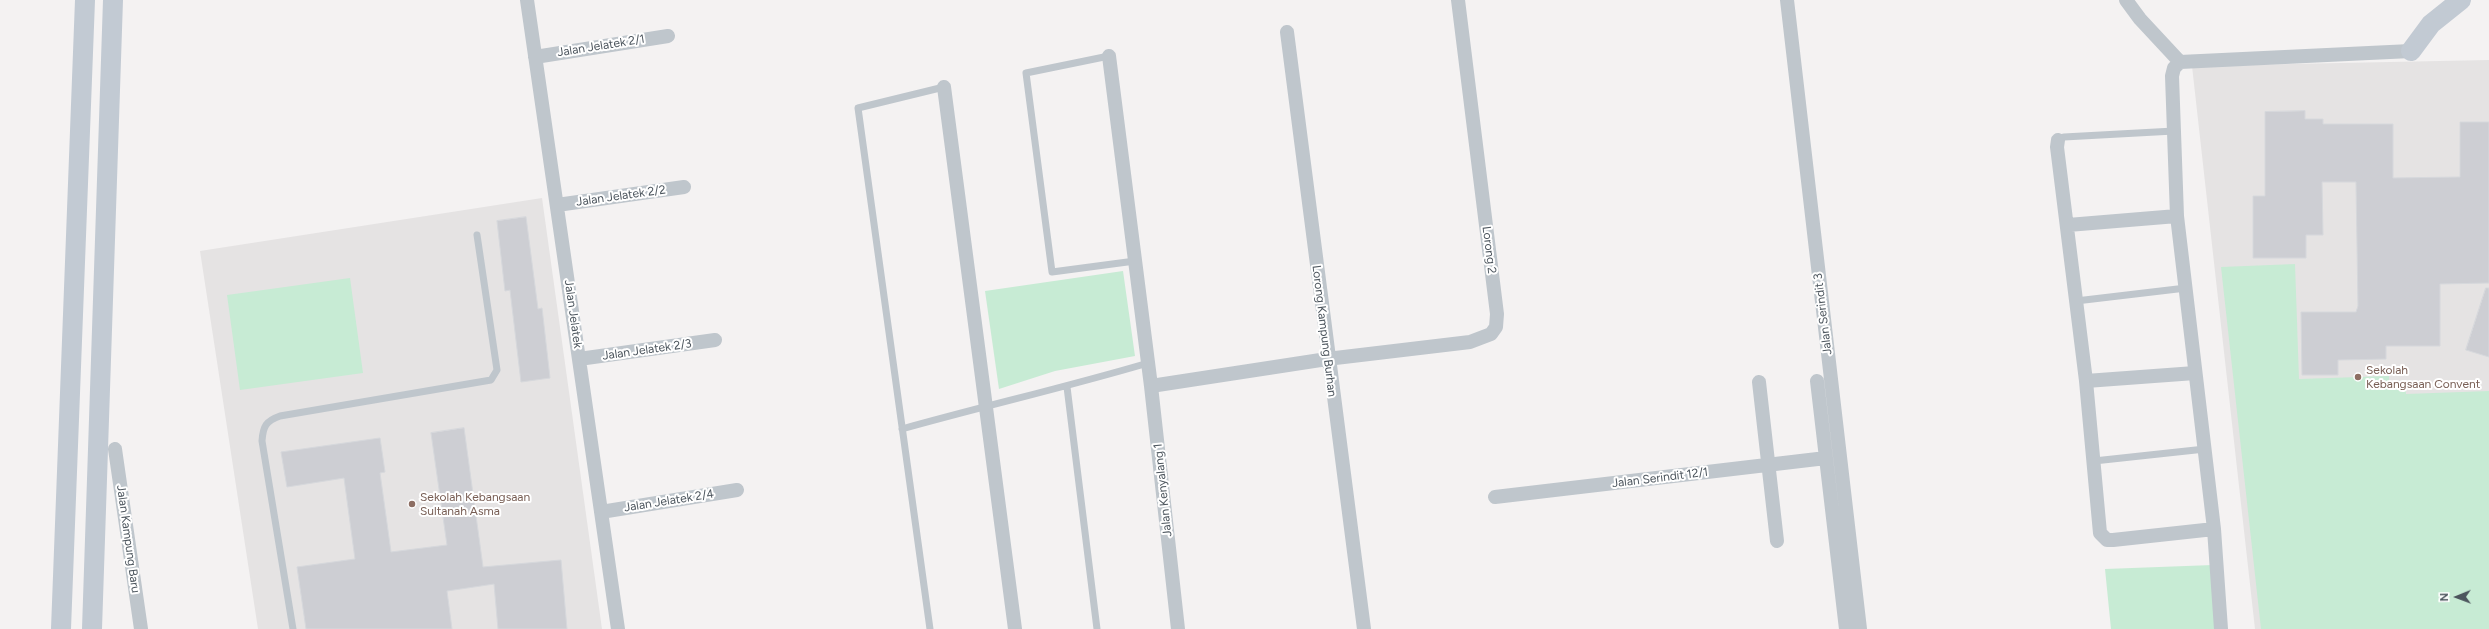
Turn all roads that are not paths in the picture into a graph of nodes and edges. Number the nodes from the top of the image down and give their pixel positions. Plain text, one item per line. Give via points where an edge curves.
1 (85, 0) edge
2 (113, 0) edge
3 (527, 0) edge
4 (1458, 0) edge
5 (1787, 0) edge
6 (2126, 0) edge
7 (2461, 0) edge
8 (1287, 32) dead end
9 (668, 36) dead end
10 (2411, 51) joint
11 (535, 56) junction
12 (1109, 56) joint
13 (2180, 62) junction
14 (944, 87) joint
15 (2174, 131) junction
16 (2058, 140) joint
17 (684, 187) dead end
18 (557, 205) junction
19 (2177, 216) junction
20 (2068, 225) junction
21 (477, 235) dead end
22 (1135, 261) junction
23 (2186, 288) junction
24 (2076, 301) junction
25 (715, 340) dead end
26 (1148, 357) junction
27 (579, 359) junction
28 (1328, 359) junction
29 (2195, 373) junction
30 (1817, 381) dead end
31 (2086, 381) junction
32 (1759, 382) dead end
33 (1151, 386) junction
34 (1067, 387) junction
35 (986, 406) junction
36 (902, 429) junction
37 (115, 449) dead end
38 (2205, 449) junction
39 (1826, 458) junction
40 (2094, 461) junction
41 (1768, 466) junction
42 (737, 490) dead end
43 (1495, 497) dead end
44 (601, 512) junction
45 (2214, 529) junction
46 (1777, 542) dead end
47 (61, 629) edge
48 (92, 629) edge
49 (141, 629) edge
50 (293, 629) edge
51 (618, 629) edge
52 (930, 629) edge
53 (1015, 629) edge
54 (1096, 629) edge
55 (1178, 629) edge
56 (1364, 629) edge
57 (1846, 629) edge
58 (1860, 629) edge
59 (2221, 629) edge

1 - 47 main road
2 - 48 main road
3 - 11 street, Jalan Jelatek
4 - 28 street, Lorong 2 via 1497,314 1496,327 1491,334 1470,342
5 - 58 street, Jalan Serindit 3
6 - 13 street
7 - 10 main road via 2431,24
8 - 28 street, Lorong Kampung Burhan
9 - 11 street, Jalan Jelatek 2/1
10 - 13 street
11 - 18 street, Jalan Jelatek
12 - 22 street, Jalan Kenyalang 1
12 - 22 lane via 1026,73 1052,272
13 - 15 street via 2174,68 2172,76
14 - 35 street
14 - 36 lane via 858,108
15 - 16 lane via 2064,137
15 - 19 street
16 - 20 street
17 - 18 street, Jalan Jelatek 2/2
18 - 27 street, Jalan Jelatek
19 - 20 street
19 - 23 street
20 - 24 street
21 - 50 lane via 497,370 491,380 280,416 269,420 263,428 262,441
22 - 26 street, Jalan Kenyalang 1
23 - 24 lane
23 - 29 street
24 - 31 street
25 - 27 street, Jalan Jelatek 2/3
26 - 33 street, Jalan Kenyalang 1
26 - 34 lane
27 - 44 street, Jalan Jelatek
28 - 33 street, Lorong 2
28 - 56 street, Lorong Kampung Burhan
29 - 31 street
29 - 38 street
30 - 39 street
31 - 40 street
32 - 41 street
33 - 55 street, Jalan Kenyalang 1
34 - 35 lane
34 - 54 lane
35 - 36 lane
35 - 53 street
36 - 52 lane
37 - 49 street, Jalan Kampung Baru
38 - 40 lane
38 - 45 street
39 - 41 street, Jalan Serindit 12/1
39 - 57 street
40 - 45 street via 2098,527 2107,540
41 - 43 street, Jalan Serindit 12/1
41 - 46 street
42 - 44 street, Jalan Jelatek 2/4
44 - 51 street, Jalan Jelatek
45 - 59 street

